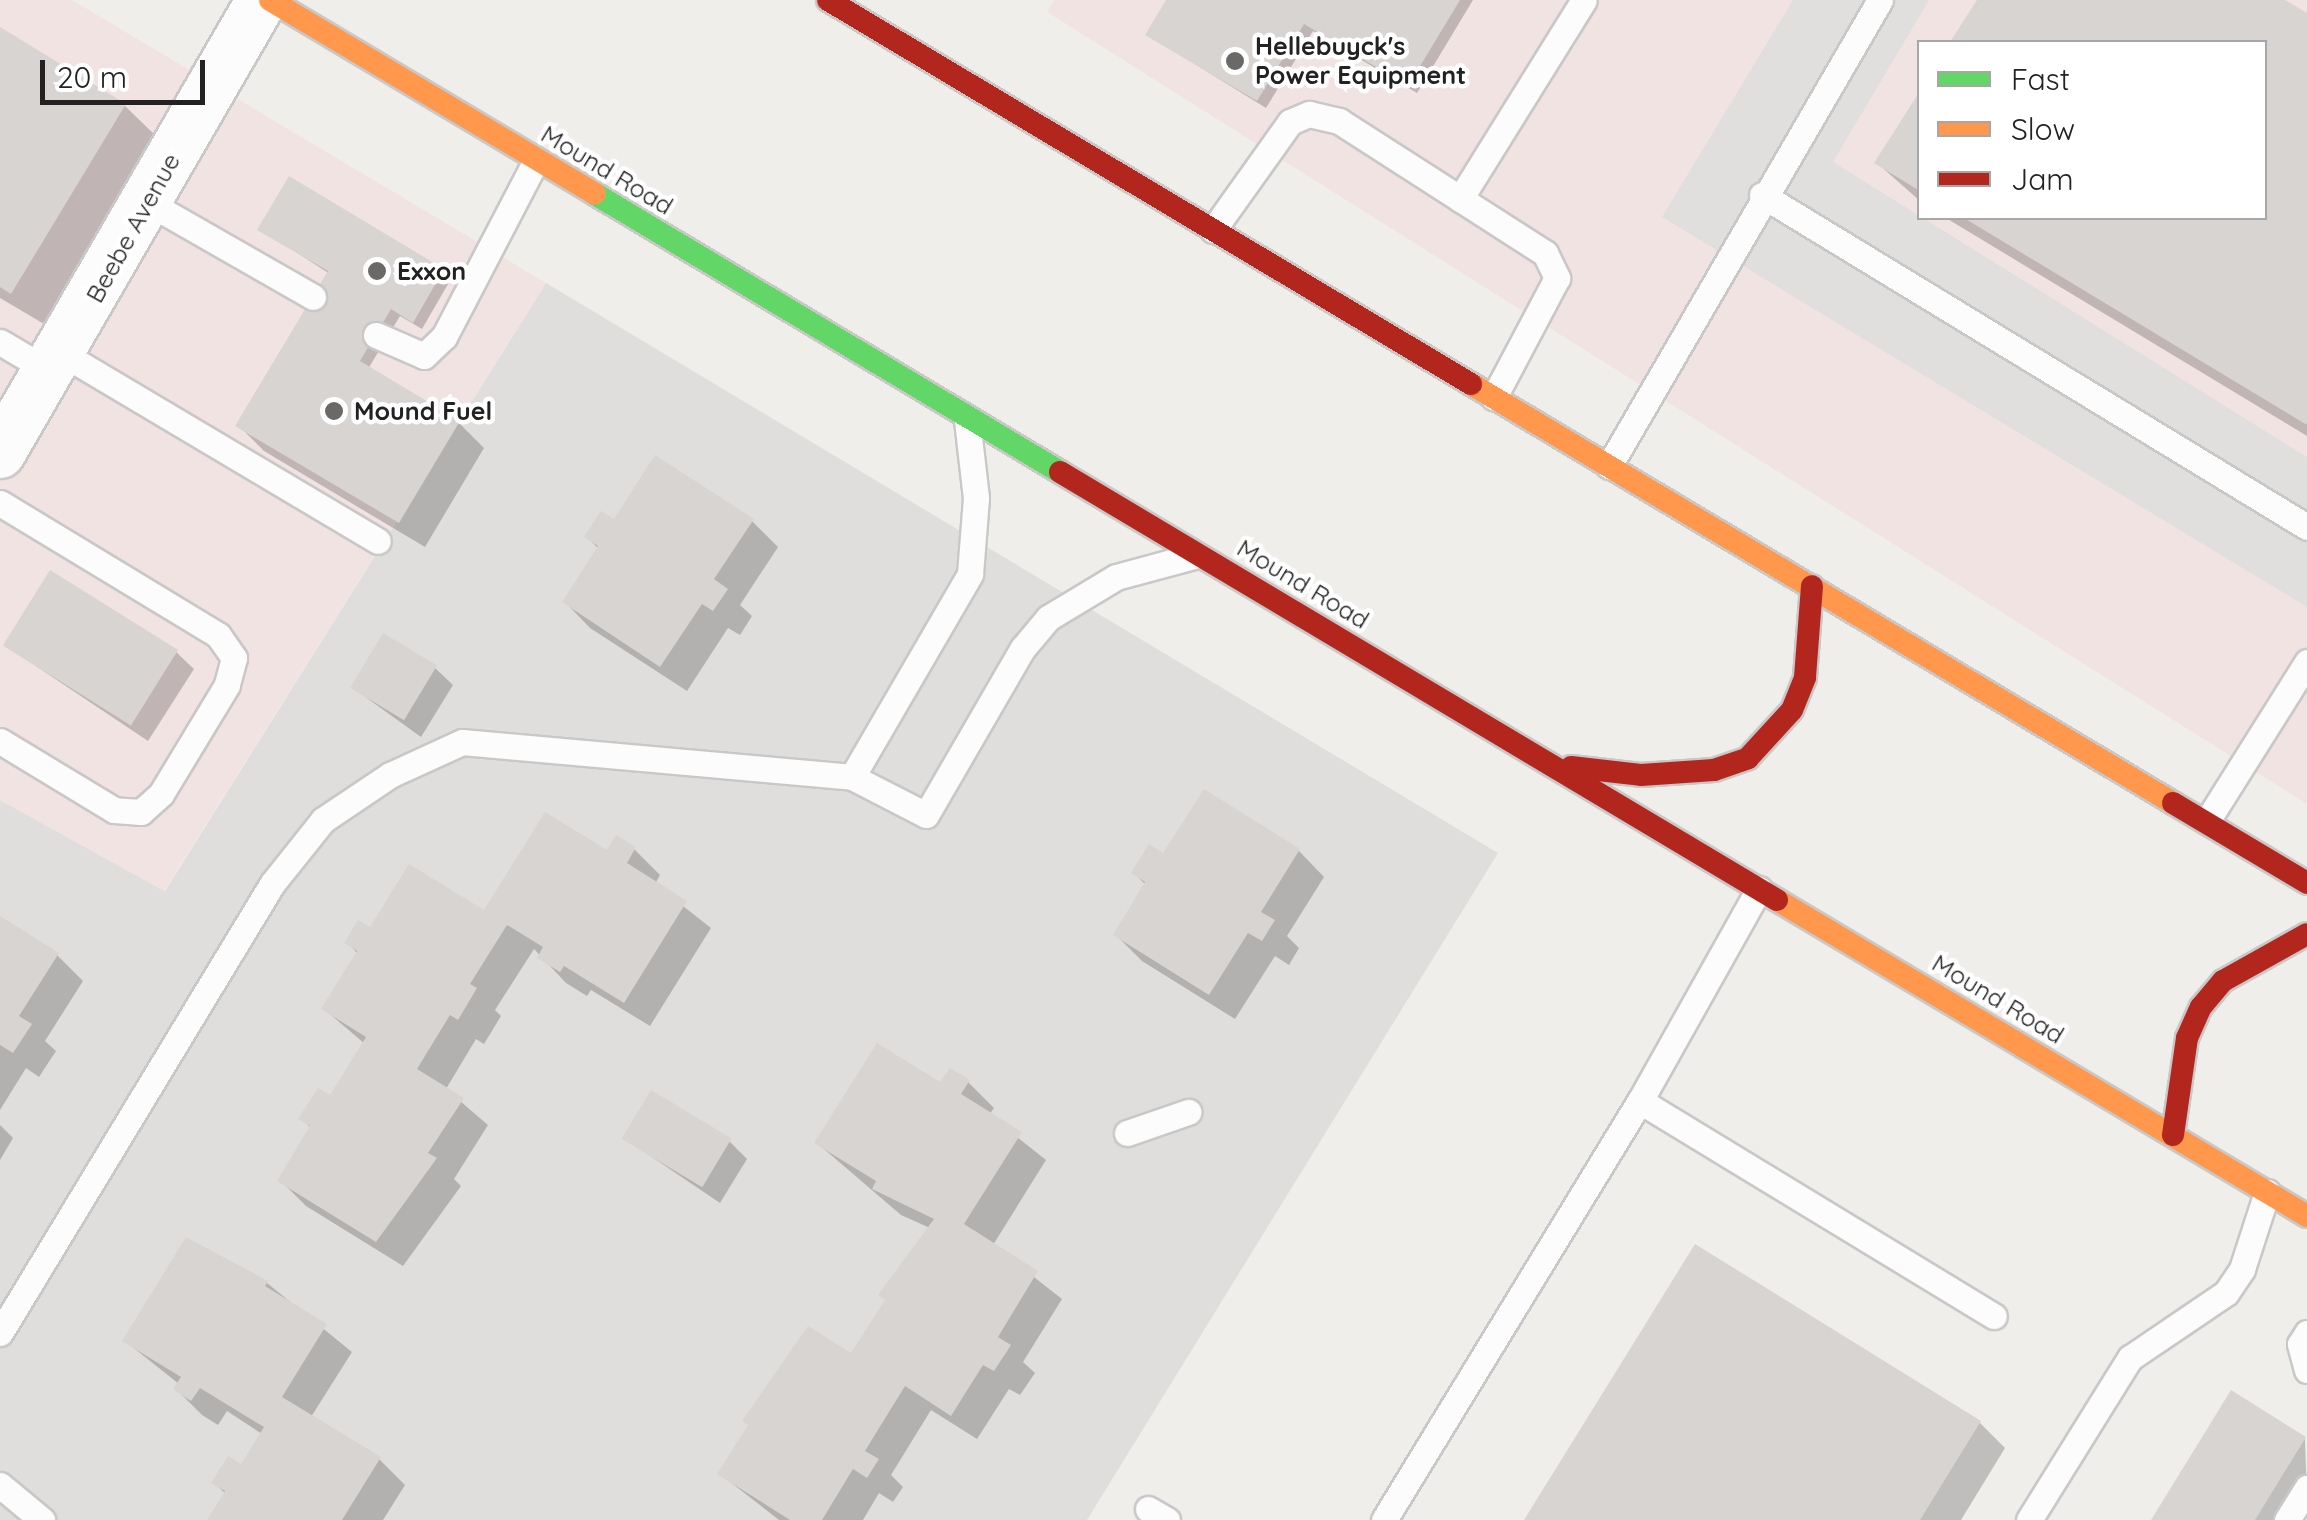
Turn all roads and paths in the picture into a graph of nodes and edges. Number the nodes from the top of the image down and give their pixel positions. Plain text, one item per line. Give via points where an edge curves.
1 (262, 0) edge
2 (270, 0) edge
3 (828, 0) edge
4 (1584, 0) edge
5 (1880, 0) edge
6 (536, 160) junction
7 (1762, 196) junction
8 (1460, 198) junction
9 (149, 202) junction
10 (1212, 230) junction
11 (312, 297) dead end
12 (376, 335) dead end
13 (0, 342) edge
14 (57, 363) junction
15 (1494, 397) junction
16 (967, 415) junction
17 (0, 453) edge
18 (1609, 466) junction
19 (0, 502) edge
20 (2307, 527) edge
21 (378, 541) dead end
22 (1200, 554) junction
23 (1812, 586) junction
24 (2307, 662) edge
25 (0, 741) edge
26 (1553, 765) junction
27 (852, 776) junction
28 (2207, 821) junction
29 (2307, 883) edge
30 (1758, 889) junction
31 (2307, 934) edge
32 (1640, 1101) junction
33 (1188, 1112) dead end
34 (1127, 1132) dead end
35 (2173, 1136) junction
36 (2268, 1192) junction
37 (2307, 1216) edge
38 (1994, 1316) dead end
39 (2307, 1333) edge
40 (0, 1334) edge
41 (2307, 1370) edge
42 (0, 1485) edge
43 (2307, 1488) edge
44 (42, 1520) edge
45 (1384, 1520) edge
46 (2028, 1520) edge
47 (2287, 1520) edge

1 - 9 street, Beebe Avenue
2 - 6 main road, Mound Road
3 - 10 main road
4 - 8 lane
5 - 7 lane
6 - 12 lane via 444,336 424,356
6 - 16 main road, Mound Road
7 - 18 lane
7 - 20 lane
8 - 10 lane via 1339,121 1309,114 1290,122 1270,144
8 - 15 lane via 1545,253 1557,278
9 - 11 lane
9 - 14 street, Beebe Avenue
10 - 15 main road
13 - 14 lane
14 - 17 street, Beebe Avenue
14 - 21 lane
15 - 18 main road
16 - 22 main road, Mound Road
16 - 27 lane via 976,498 970,574
18 - 23 main road
19 - 25 lane via 218,635 234,658 226,685 171,778 140,812 114,810
22 - 26 main road, Mound Road
22 - 27 lane via 1116,577 1048,618 1022,648 926,816
23 - 26 main road via 1805,677 1792,710 1748,758 1714,770 1642,775
23 - 28 main road
24 - 28 lane
26 - 30 main road, Mound Road
27 - 40 lane via 462,742 390,775 322,820 272,884
28 - 29 main road
30 - 32 lane
30 - 35 main road, Mound Road
31 - 35 main road via 2223,981 2201,1007 2187,1038
32 - 38 lane
32 - 45 lane
33 - 34 lane
35 - 36 main road, Mound Road
36 - 37 main road, Mound Road
36 - 46 lane via 2242,1268 2226,1293 2130,1358
39 - 41 lane via 2300,1344
42 - 44 lane
43 - 47 lane

